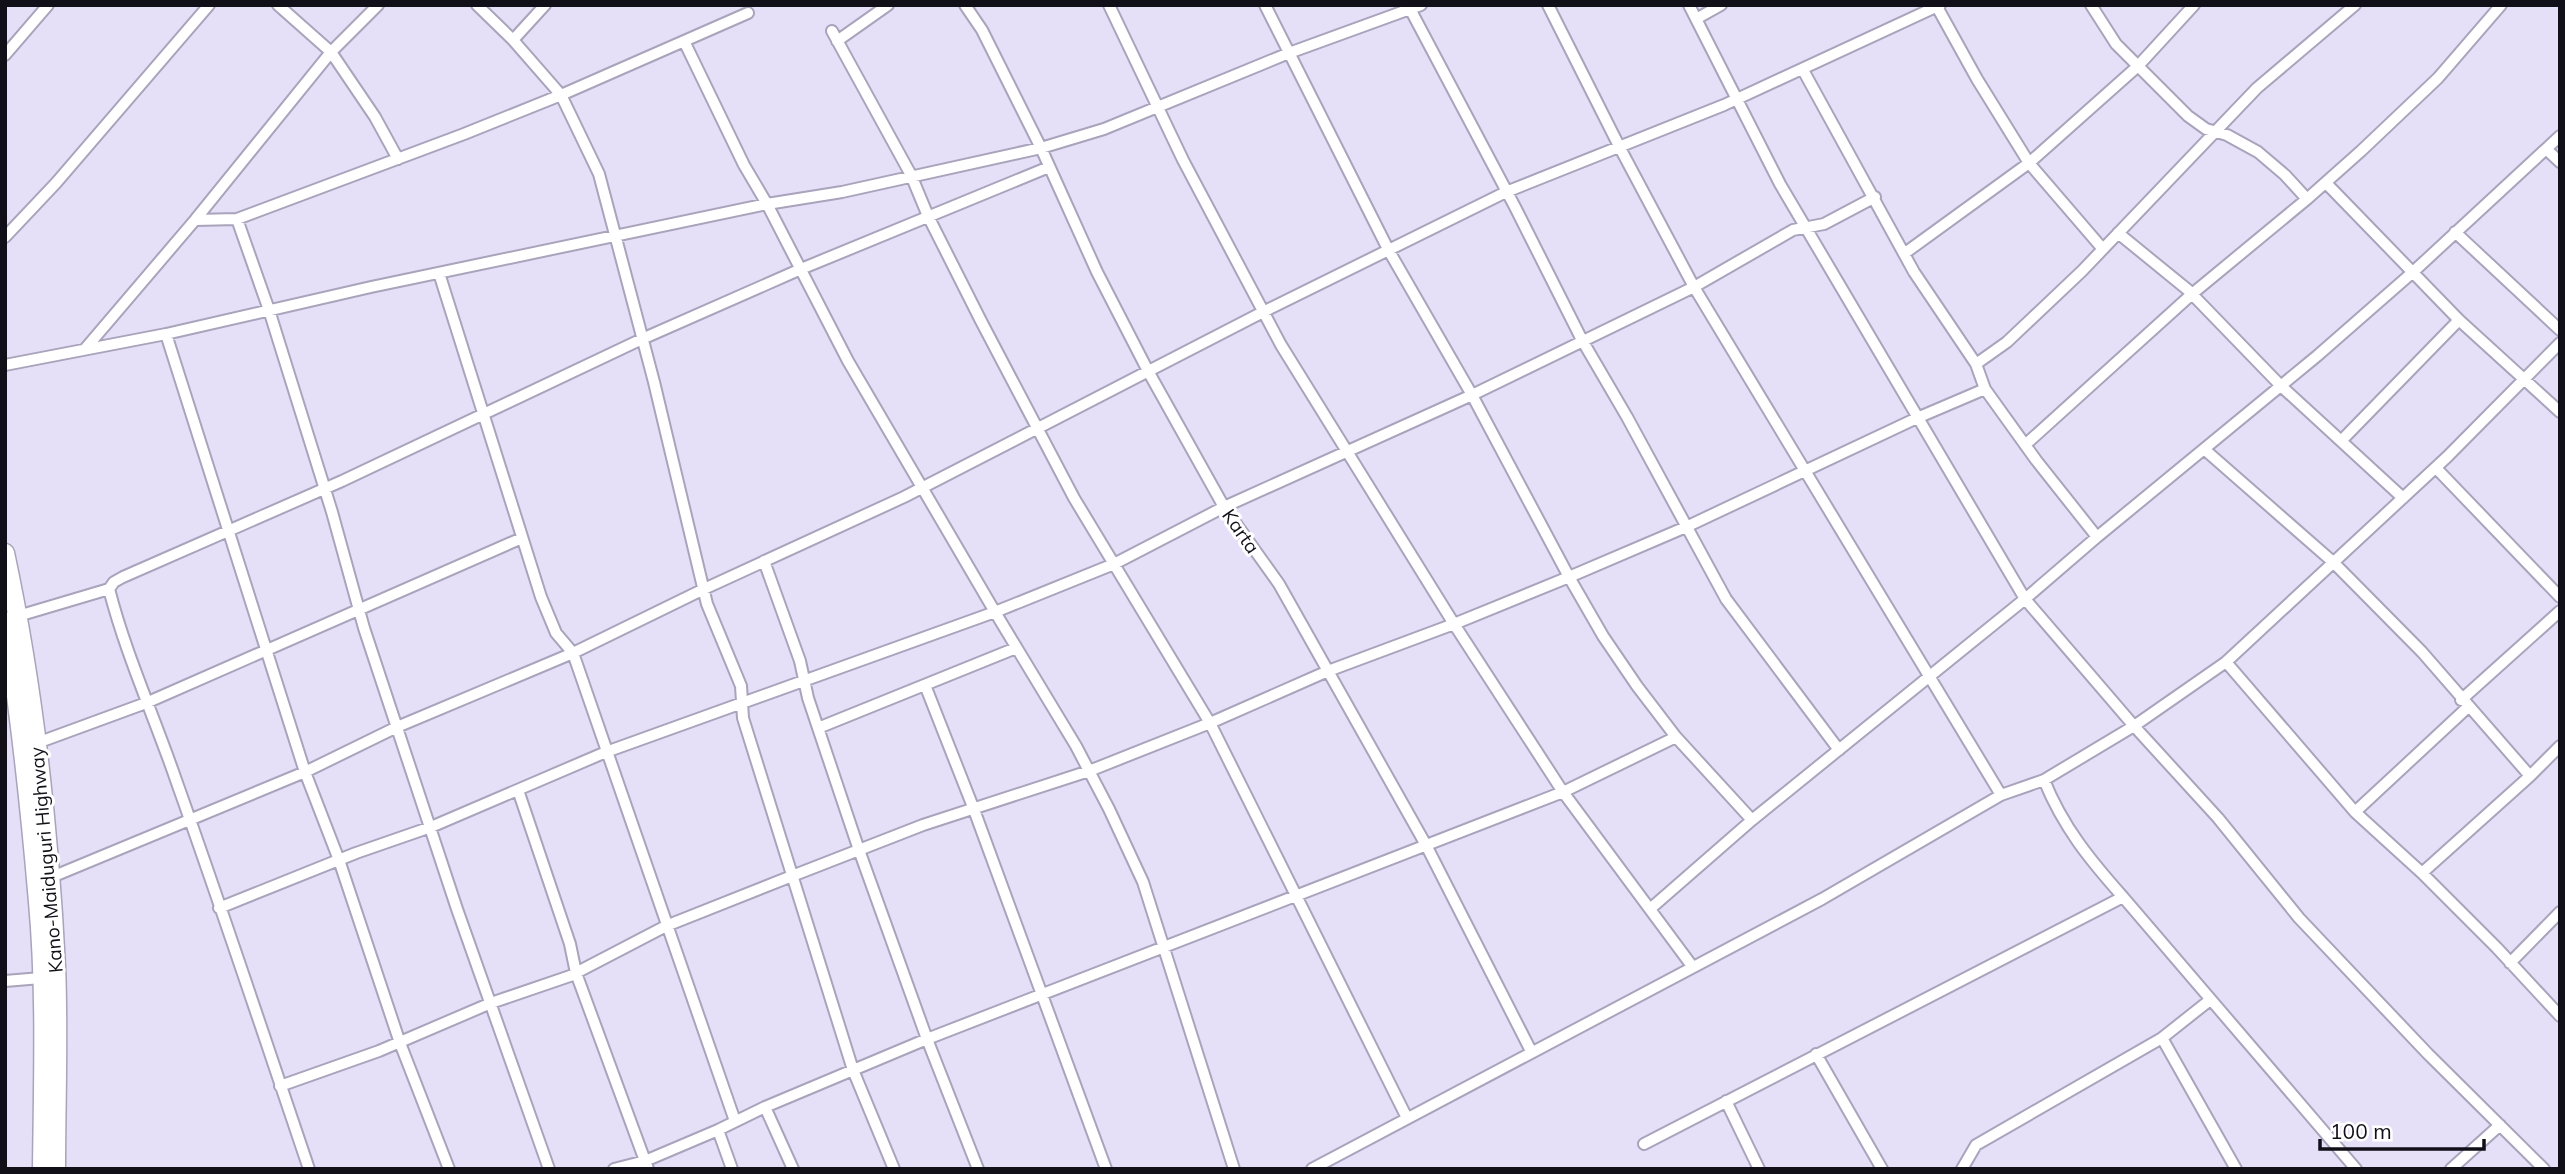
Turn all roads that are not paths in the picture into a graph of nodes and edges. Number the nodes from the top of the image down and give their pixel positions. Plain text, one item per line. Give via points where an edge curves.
1 (48, 5) edge
2 (209, 5) edge
3 (278, 5) edge
4 (378, 5) edge
5 (477, 5) edge
6 (545, 5) edge
7 (888, 5) edge
8 (965, 5) edge
9 (1109, 5) edge
10 (1265, 5) edge
11 (1421, 5) edge
12 (1548, 5) edge
13 (1689, 5) edge
14 (1721, 5) edge
15 (2091, 5) edge
16 (2194, 5) edge
17 (2355, 5) edge
18 (2501, 5) edge
19 (1938, 6) edge
20 (1409, 8) edge
21 (748, 13) dead end
22 (1696, 19) junction
23 (513, 40) junction
24 (684, 41) junction
25 (331, 52) junction
26 (1290, 53) junction
27 (5, 55) edge
28 (2138, 66) junction
29 (1803, 70) junction
30 (561, 95) junction
31 (1736, 99) junction
32 (1159, 107) junction
33 (2215, 132) junction
34 (2560, 136) edge
35 (1041, 148) junction
36 (1620, 148) junction
37 (2546, 149) junction
38 (398, 159) junction
39 (2560, 162) edge
40 (2029, 163) junction
41 (1049, 167) junction
42 (911, 175) junction
43 (2326, 183) junction
44 (1506, 192) junction
45 (1875, 197) junction
46 (2308, 199) junction
47 (767, 204) junction
48 (928, 216) junction
49 (237, 219) junction
50 (195, 220) junction
51 (1807, 228) junction
52 (2455, 232) junction
53 (2118, 233) junction
54 (615, 235) junction
55 (5, 237) edge
56 (2102, 248) junction
57 (1389, 251) junction
58 (1905, 253) junction
59 (801, 269) junction
60 (2413, 272) junction
61 (439, 273) junction
62 (1694, 287) junction
63 (2192, 294) junction
64 (269, 310) junction
65 (1263, 312) junction
66 (2459, 320) junction
67 (2560, 330) edge
68 (166, 334) junction
69 (642, 339) junction
70 (1582, 340) junction
71 (2560, 343) edge
72 (85, 349) junction
73 (1976, 364) junction
74 (5, 365) edge
75 (1148, 371) junction
76 (2523, 380) junction
77 (2281, 386) junction
78 (1985, 389) junction
79 (1472, 395) junction
80 (2560, 412) edge
81 (484, 415) junction
82 (1917, 418) junction
83 (1037, 428) junction
84 (2341, 441) junction
85 (2025, 445) junction
86 (2204, 449) junction
87 (1348, 452) junction
88 (2436, 468) junction
89 (1806, 472) junction
90 (923, 487) junction
91 (324, 488) junction
92 (2403, 498) junction
93 (1224, 507) junction
94 (1686, 527) junction
95 (227, 531) junction
96 (2097, 537) junction
97 (522, 538) junction
98 (5, 553) edge
99 (764, 562) junction
100 (2333, 562) junction
101 (1114, 564) junction
102 (1569, 577) junction
103 (109, 589) junction
104 (704, 589) junction
105 (2559, 594) edge
106 (2025, 599) junction
107 (358, 608) junction
108 (2560, 611) edge
109 (995, 612) junction
110 (12, 618) edge
111 (1454, 624) junction
112 (1016, 648) junction
113 (267, 649) junction
114 (573, 653) junction
115 (2226, 662) junction
116 (1328, 671) junction
117 (1931, 675) junction
118 (805, 679) junction
119 (925, 685) junction
120 (146, 703) junction
121 (742, 704) junction
122 (2465, 704) junction
123 (1210, 723) junction
124 (2134, 726) junction
125 (397, 727) junction
126 (818, 728) junction
127 (1676, 737) junction
128 (37, 743) junction
129 (2560, 746) edge
130 (1839, 750) junction
131 (606, 752) junction
132 (1089, 771) junction
133 (304, 772) junction
134 (2530, 776) junction
135 (2044, 780) junction
136 (518, 790) junction
137 (1563, 792) junction
138 (2001, 795) junction
139 (973, 807) junction
140 (2355, 812) junction
141 (190, 820) junction
142 (1752, 820) junction
143 (431, 827) junction
144 (1426, 845) junction
145 (859, 850) junction
146 (339, 860) junction
147 (2422, 873) junction
148 (792, 876) junction
149 (43, 881) junction
150 (1296, 895) junction
151 (2123, 897) junction
152 (219, 908) junction
153 (1650, 909) junction
154 (2560, 912) edge
155 (666, 926) junction
156 (1164, 948) junction
157 (2511, 963) junction
158 (1692, 966) junction
159 (576, 973) junction
160 (41, 978) junction
161 (5, 981) edge
162 (1042, 996) junction
163 (2210, 1000) junction
164 (491, 1003) junction
165 (2560, 1016) edge
166 (2162, 1038) junction
167 (927, 1039) junction
168 (400, 1042) junction
169 (1531, 1051) junction
170 (1816, 1054) junction
171 (853, 1070) junction
172 (280, 1086) junction
173 (1726, 1101) junction
174 (765, 1107) junction
175 (1407, 1118) junction
176 (735, 1121) junction
177 (2500, 1125) junction
178 (718, 1130) junction
179 (1644, 1144) dead end
180 (646, 1165) edge
181 (42, 1169) edge
182 (56, 1169) edge
183 (309, 1169) edge
184 (449, 1169) edge
185 (550, 1169) edge
186 (614, 1169) edge
187 (732, 1169) edge
188 (793, 1169) edge
189 (894, 1169) edge
190 (978, 1169) edge
191 (1106, 1169) edge
192 (1234, 1169) edge
193 (1312, 1169) edge
194 (1759, 1169) edge
195 (1882, 1169) edge
196 (1962, 1169) edge
197 (2235, 1169) edge
198 (2356, 1169) edge
199 (2451, 1169) edge
200 (2544, 1169) edge

1 - 27 street
2 - 55 street
3 - 25 street
4 - 25 street
5 - 23 street
6 - 23 street
7 - 42 street via 834,36
8 - 35 street, Karta
9 - 32 street
10 - 26 street
11 - 20 street
12 - 36 street
13 - 22 street
14 - 22 street
15 - 28 street via 2116,44
16 - 28 street
17 - 33 street via 2258,88
18 - 43 street via 2438,78
19 - 29 street
19 - 40 street
20 - 26 street
20 - 44 street
21 - 24 street
22 - 31 street
23 - 30 street
24 - 30 street
24 - 47 street
25 - 38 street
25 - 50 street
26 - 32 street
26 - 57 street
28 - 33 street via 2188,116
28 - 40 street
29 - 31 street
29 - 45 street
30 - 38 street
30 - 54 street via 599,174
31 - 36 street
31 - 51 street
32 - 35 street
32 - 65 street
33 - 46 street via 2258,152
33 - 53 street
34 - 37 street
35 - 41 street, Karta
35 - 42 street
36 - 44 street
36 - 62 street
37 - 39 street
37 - 52 street
38 - 49 street
40 - 56 street
40 - 58 street
41 - 48 street
41 - 75 street, Karta
42 - 47 street
42 - 48 street
43 - 46 street
43 - 60 street
44 - 57 street
44 - 70 street
45 - 51 street
45 - 58 street
46 - 63 street
47 - 54 street
47 - 59 street
48 - 59 street
48 - 83 street
49 - 50 street
49 - 64 street
50 - 72 street
51 - 62 street via 1793,230
51 - 82 street
52 - 60 street
52 - 67 street
53 - 56 street
53 - 63 street
54 - 61 street
54 - 69 street
56 - 73 street via 2007,342
57 - 65 street
57 - 79 street
58 - 73 street
59 - 69 street
59 - 90 street
60 - 66 street
60 - 77 street
61 - 64 street
61 - 81 street
62 - 70 street
62 - 89 street
63 - 77 street
63 - 85 street
64 - 68 street
64 - 91 street
65 - 75 street
65 - 87 street
66 - 76 street
66 - 84 street
68 - 72 street
68 - 95 street
69 - 81 street
69 - 104 street
70 - 79 street
70 - 94 street
71 - 76 street
72 - 74 street
73 - 78 street
75 - 83 street
75 - 93 street, Karta
76 - 80 street
76 - 88 street
77 - 84 street
77 - 86 street
78 - 82 street
78 - 85 street
79 - 87 street
79 - 102 street
81 - 91 street
81 - 97 street
82 - 89 street
82 - 106 street
83 - 90 street
83 - 101 street
84 - 92 street
85 - 96 street
86 - 96 street
86 - 100 street
87 - 93 street
87 - 111 street
88 - 92 street
88 - 105 street
89 - 94 street
89 - 117 street
90 - 99 street
90 - 109 street
91 - 95 street
91 - 107 street
92 - 100 street
93 - 101 street
93 - 116 street, Karta via 1279,584
94 - 102 street
94 - 130 street via 1726,599
95 - 103 street via 114,582
95 - 113 street
96 - 106 street
97 - 107 street
97 - 114 street via 556,633
98 - 110 highway, Kano-Maiduguri Highway
99 - 104 street
99 - 118 street
100 - 115 street
100 - 122 street via 2422,652
101 - 109 street
101 - 123 street
102 - 111 street
102 - 127 street via 1637,686
103 - 110 street
103 - 120 street
104 - 114 street
104 - 121 street via 741,686
106 - 117 street
106 - 124 street
107 - 113 street
107 - 125 street
108 - 122 street
109 - 112 street
109 - 118 street
110 - 128 highway, Kano-Maiduguri Highway
110 - 149 highway, Kano-Maiduguri Highway via 30,819
111 - 116 street
111 - 137 street
112 - 119 street
112 - 132 street
113 - 120 street
113 - 133 street
114 - 125 street
114 - 131 street
115 - 124 street
115 - 140 street
116 - 123 street
116 - 144 street, Karta
117 - 130 street
117 - 138 street
118 - 121 street
118 - 126 street
119 - 126 street
119 - 139 street
120 - 128 street
120 - 141 street
121 - 131 street
121 - 148 street
122 - 134 street
122 - 140 street
123 - 132 street
123 - 150 street
124 - 135 street
124 - 177 street via 2300,918
125 - 133 street
125 - 143 street
126 - 145 street
127 - 137 street
127 - 142 street
128 - 149 highway, Kano-Maiduguri Highway
129 - 134 street
130 - 142 street
131 - 136 street
131 - 155 street
132 - 139 street
132 - 156 street via 1143,882
133 - 141 street
133 - 146 street
134 - 147 street
135 - 138 street
135 - 151 street via 2057,812
136 - 143 street
136 - 159 street
137 - 144 street
137 - 153 street
138 - 158 street via 1822,899
139 - 145 street
139 - 162 street
140 - 147 street
141 - 149 street
141 - 152 street
142 - 153 street
143 - 146 street
143 - 164 street
144 - 150 street
144 - 169 street, Karta
145 - 148 street
145 - 167 street
146 - 152 street
146 - 168 street
147 - 157 street
148 - 155 street
148 - 171 street
149 - 160 highway, Kano-Maiduguri Highway
149 - 182 highway, Kano-Maiduguri Highway via 56,980
150 - 156 street
150 - 175 street
151 - 163 street
151 - 170 street
152 - 172 street
153 - 158 street
154 - 157 street
155 - 159 street
155 - 176 street
156 - 162 street
156 - 192 street
157 - 165 street
158 - 169 street
159 - 164 street
159 - 180 street
160 - 161 street
160 - 181 highway, Kano-Maiduguri Highway
162 - 167 street
162 - 191 street
163 - 166 street
163 - 198 street
164 - 168 street
164 - 185 street
166 - 196 street via 1976,1145
166 - 197 street
167 - 171 street
167 - 190 street
168 - 172 street
168 - 184 street
169 - 175 street
170 - 173 street
170 - 195 street
171 - 174 street
171 - 189 street
172 - 183 street
173 - 179 street
173 - 194 street
174 - 176 street
174 - 188 street
175 - 193 street
176 - 178 street
177 - 199 street
177 - 200 street
178 - 180 street
178 - 187 street
180 - 186 street

